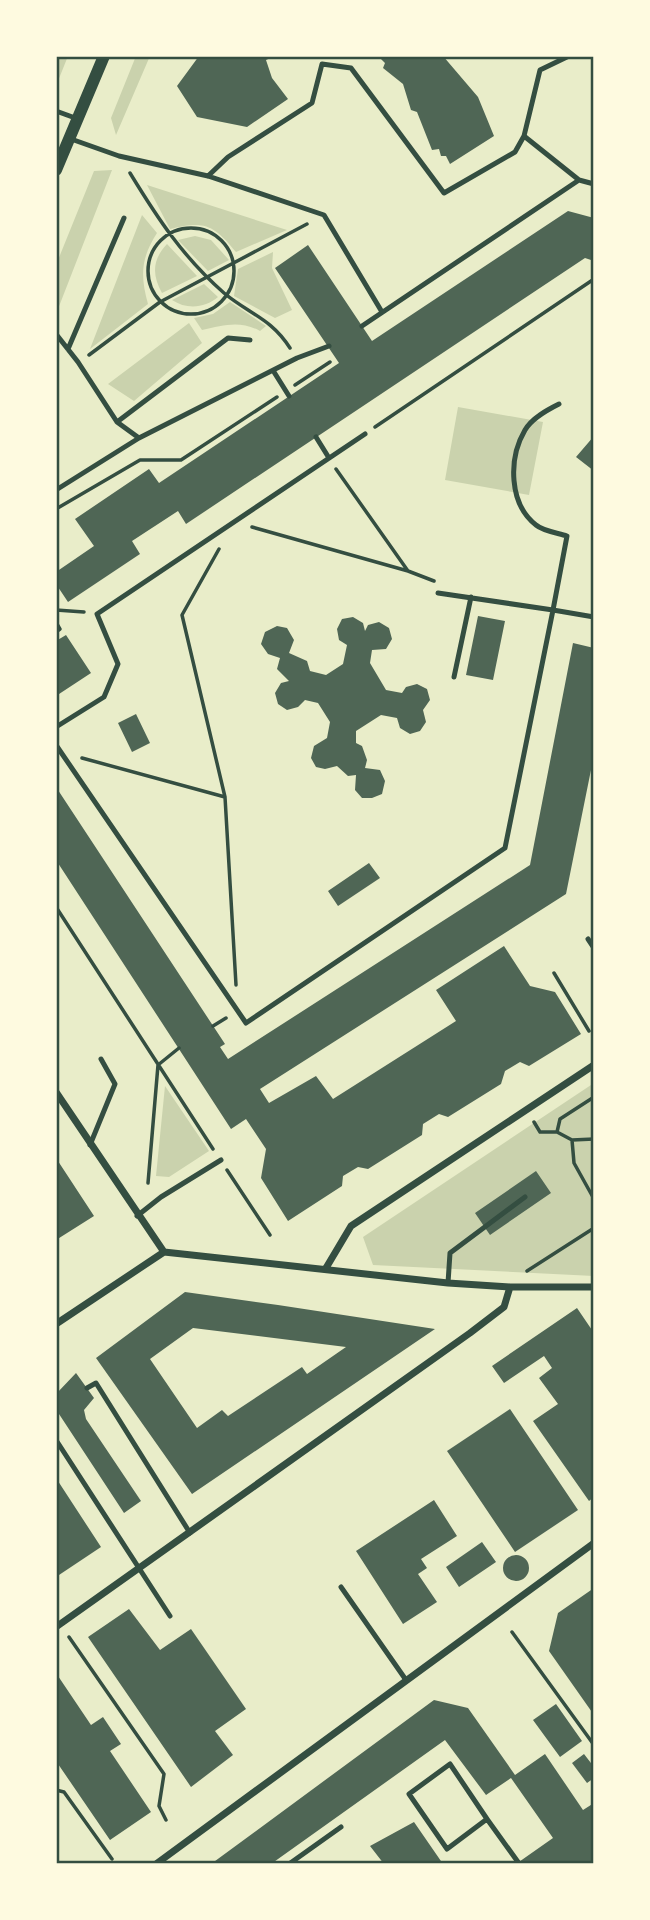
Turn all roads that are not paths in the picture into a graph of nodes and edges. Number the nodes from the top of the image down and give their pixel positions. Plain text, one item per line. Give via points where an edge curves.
1 (104, 56) edge
2 (569, 56) edge
3 (56, 111) edge
4 (78, 119) junction
5 (524, 136) junction
6 (69, 138) junction
7 (56, 170) edge
8 (208, 176) junction
9 (579, 180) junction
10 (594, 184) edge
11 (124, 218) dead end
12 (382, 312) junction
13 (362, 326) dead end
14 (56, 334) edge
15 (250, 340) dead end
16 (329, 346) dead end
17 (68, 349) junction
18 (274, 372) junction
19 (288, 393) road end
20 (559, 404) dead end
21 (117, 422) junction
22 (365, 434) road end
23 (316, 437) dead end
24 (139, 438) junction
25 (329, 458) junction
26 (56, 491) edge
27 (439, 593) dead end
28 (471, 597) junction
29 (553, 610) junction
30 (594, 617) edge
31 (454, 677) dead end
32 (56, 727) edge
33 (56, 745) edge
34 (58, 753) edge
35 (588, 939) dead end
36 (594, 948) edge
37 (101, 1059) dead end
38 (594, 1065) edge
39 (56, 1092) edge
40 (90, 1145) junction
41 (221, 1160) road end
42 (524, 1197) dead end
43 (137, 1216) junction
44 (164, 1252) junction
45 (326, 1268) junction
46 (448, 1283) junction
47 (510, 1287) junction
48 (594, 1287) edge
49 (56, 1324) edge
50 (87, 1388) dead end
51 (56, 1440) edge
52 (190, 1533) junction
53 (594, 1543) edge
54 (139, 1570) junction
55 (341, 1587) dead end
56 (170, 1616) dead end
57 (56, 1627) edge
58 (406, 1681) junction
59 (487, 1819) junction
60 (341, 1827) dead end
61 (518, 1862) dead end
62 (156, 1864) edge
63 (289, 1864) edge

1 - 4 street
2 - 5 lane via 540,70
3 - 4 lane
4 - 6 street
5 - 8 lane via 515,152 444,193 351,68 322,64 312,103
5 - 9 lane
6 - 7 street
6 - 8 lane via 119,156
8 - 12 lane via 324,215
9 - 10 lane
9 - 12 lane
11 - 17 lane
12 - 13 lane
14 - 17 lane
15 - 21 lane via 228,338
16 - 18 lane
17 - 21 lane
18 - 19 lane
18 - 24 lane
20 - 29 lane via 526,429 514,477 516,501 537,526 567,536
21 - 24 lane
22 - 25 lane
23 - 25 lane
24 - 26 lane
25 - 32 lane via 97,614 118,664 104,697
27 - 28 lane
28 - 29 lane
28 - 31 lane
29 - 30 lane
29 - 34 lane via 505,848 246,1023
33 - 34 lane
35 - 36 lane
37 - 40 lane via 115,1084
38 - 45 street via 351,1226
39 - 40 street
40 - 43 street
41 - 43 lane
42 - 46 lane via 450,1253
43 - 44 street
44 - 45 street
44 - 49 street
45 - 46 street
46 - 47 street
47 - 48 street
47 - 52 street via 504,1307
50 - 52 lane via 96,1383
51 - 54 lane
52 - 54 street
53 - 58 street
54 - 56 lane
54 - 57 street
55 - 58 lane
58 - 62 street
59 - 59 lane via 447,1849 409,1794 450,1764
59 - 61 lane
60 - 63 lane

